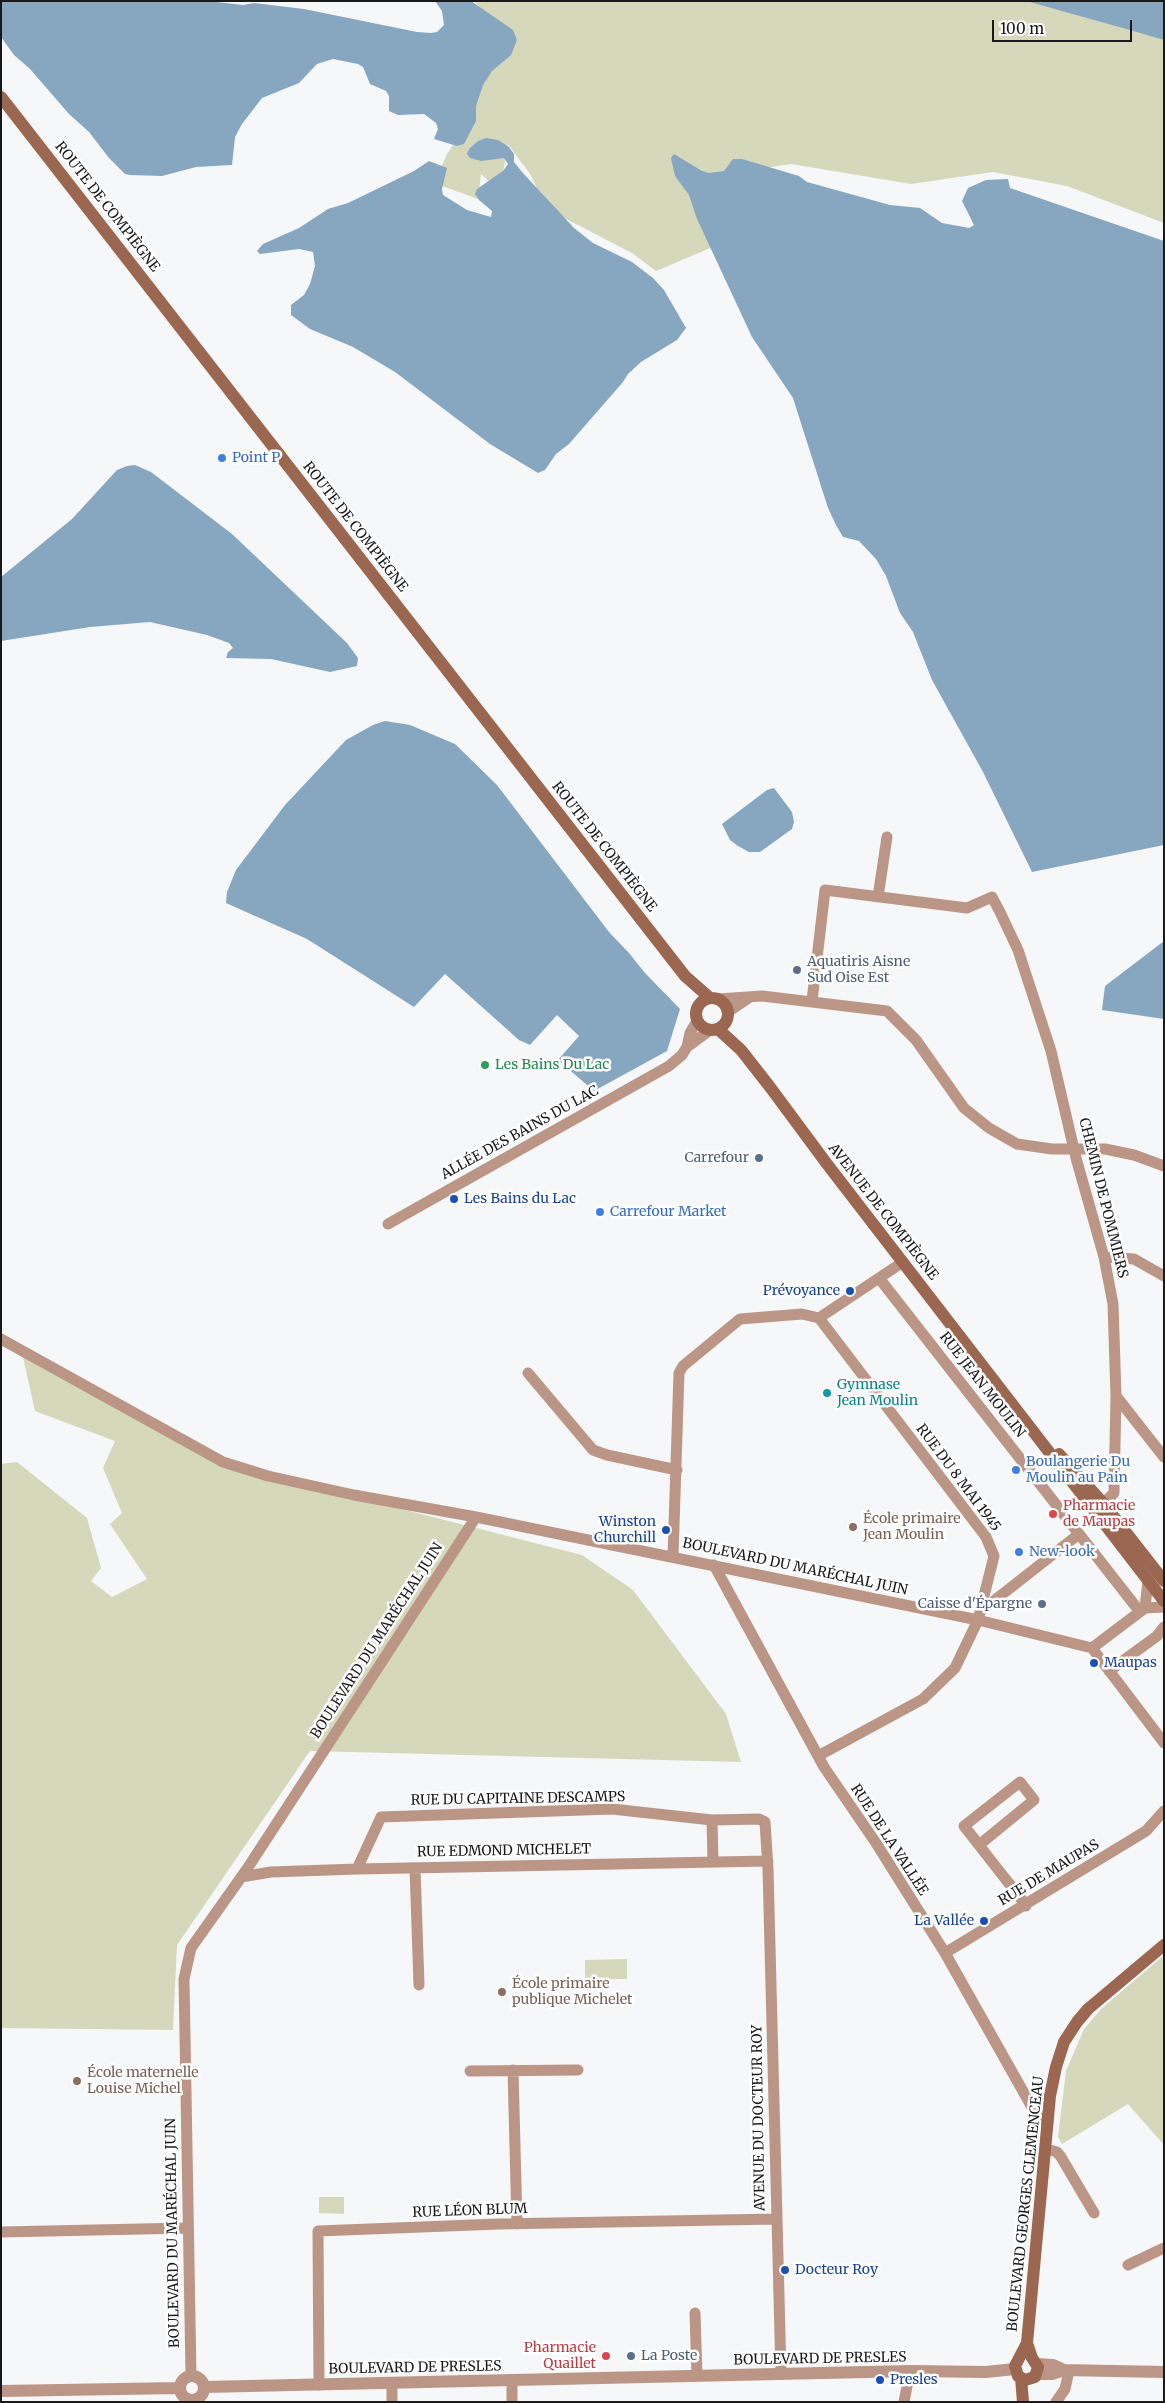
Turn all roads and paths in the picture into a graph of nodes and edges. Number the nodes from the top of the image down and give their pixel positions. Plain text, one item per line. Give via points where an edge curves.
1 (1, 97) edge
2 (886, 837) dead end
3 (878, 897) junction
4 (685, 976) junction
5 (750, 997) junction
6 (714, 998) junction
7 (812, 1001) junction
8 (697, 1014) junction
9 (721, 1023) junction
10 (688, 1047) junction
11 (1074, 1150) junction
12 (1164, 1166) edge
13 (388, 1224) dead end
14 (1104, 1257) junction
15 (903, 1262) junction
16 (1164, 1276) edge
17 (879, 1278) junction
18 (819, 1318) junction
19 (1, 1339) edge
20 (528, 1373) dead end
21 (1116, 1396) junction
22 (1164, 1457) edge
23 (677, 1470) junction
24 (1099, 1507) junction
25 (476, 1517) junction
26 (1079, 1534) junction
27 (672, 1556) junction
28 (714, 1565) junction
29 (1148, 1580) junction
30 (1164, 1581) edge
31 (1164, 1601) edge
32 (1164, 1607) edge
33 (1142, 1610) junction
34 (980, 1616) junction
35 (1161, 1632) edge
36 (1092, 1648) junction
37 (1110, 1671) junction
38 (1164, 1743) edge
39 (818, 1756) junction
40 (1164, 1811) edge
41 (712, 1820) junction
42 (979, 1845) junction
43 (768, 1861) junction
44 (713, 1862) junction
45 (415, 1868) junction
46 (357, 1869) junction
47 (240, 1877) junction
48 (1026, 1906) junction
49 (1164, 1945) edge
50 (944, 1953) junction
51 (419, 1986) dead end
52 (470, 2070) dead end
53 (513, 2070) junction
54 (578, 2070) dead end
55 (1048, 2123) junction
56 (1046, 2149) junction
57 (1094, 2213) dead end
58 (777, 2219) junction
59 (517, 2224) junction
60 (188, 2228) junction
61 (1, 2232) edge
62 (1164, 2248) edge
63 (1128, 2265) dead end
64 (695, 2313) dead end
65 (1027, 2369) junction
66 (1066, 2370) junction
67 (910, 2372) junction
68 (1164, 2372) edge
69 (781, 2374) junction
70 (191, 2376) junction
71 (696, 2376) junction
72 (512, 2380) junction
73 (392, 2383) junction
74 (318, 2385) junction
75 (205, 2387) junction
76 (180, 2388) junction
77 (1, 2391) edge
78 (392, 2402) edge
79 (512, 2402) edge
80 (904, 2402) edge
81 (1024, 2402) edge
82 (1056, 2402) edge

1 - 4 main road, ROUTE DE COMPIÈGNE
2 - 3 street
3 - 7 street via 825,890
3 - 11 street, CHEMIN DE POMMIERS via 967,908 992,897 1018,950 1033,992
4 - 6 main road
4 - 8 main road
5 - 6 street
5 - 7 street
5 - 9 street, ALLÉE DES BAINS DU LAC
6 - 8 main road via 702,1001
6 - 9 main road via 725,1004
7 - 11 street via 887,1011 916,1040 964,1108 989,1128 1017,1144
8 - 9 main road via 702,1027
8 - 10 street, ALLÉE DES BAINS DU LAC
9 - 10 street, ALLÉE DES BAINS DU LAC
9 - 15 main road, AVENUE DE COMPIÈGNE
10 - 13 street, ALLÉE DES BAINS DU LAC via 669,1066
11 - 12 street via 1105,1149
11 - 14 street, CHEMIN DE POMMIERS
14 - 16 street via 1134,1259
14 - 21 street, CHEMIN DE POMMIERS via 1113,1304
15 - 17 street
15 - 24 main road, AVENUE DE COMPIÈGNE
17 - 18 street
17 - 26 street, RUE JEAN MOULIN
18 - 23 street via 802,1314 740,1318 682,1366 679,1373
18 - 34 street, RUE DU 8 MAI 1945 via 986,1537 994,1556
19 - 25 street via 223,1462 268,1476 354,1495
20 - 23 street via 592,1450
21 - 22 street
21 - 24 street, CHEMIN DE POMMIERS via 1114,1493
23 - 27 street
24 - 29 main road, AVENUE DE COMPIÈGNE
24 - 30 main road, AVENUE DE COMPIÈGNE
25 - 27 street, BOULEVARD DU MARÉCHAL JUIN
25 - 47 street, BOULEVARD DU MARÉCHAL JUIN
26 - 33 street, RUE JEAN MOULIN
26 - 34 street
27 - 28 street, BOULEVARD DU MARÉCHAL JUIN
28 - 34 street, BOULEVARD DU MARÉCHAL JUIN
28 - 39 street, RUE DE LA VALLÉE
29 - 31 main road, AVENUE DE COMPIÈGNE
29 - 33 street
32 - 33 street
33 - 36 street
34 - 36 street, BOULEVARD DU MARÉCHAL JUIN
34 - 39 street via 955,1668 928,1695
35 - 37 street
36 - 37 street
37 - 38 street
39 - 50 street, RUE DE LA VALLÉE via 876,1842
40 - 48 street, RUE DE MAUPAS via 1146,1832
41 - 43 street, RUE DU CAPITAINE DESCAMPS via 759,1819 765,1822
41 - 44 street
41 - 46 street, RUE DU CAPITAINE DESCAMPS via 612,1810 382,1817
42 - 42 street via 1034,1800 1020,1782 964,1826
42 - 48 street
43 - 44 street, RUE EDMOND MICHELET
43 - 58 street, AVENUE DU DOCTEUR ROY
44 - 45 street, RUE EDMOND MICHELET
45 - 46 street, RUE EDMOND MICHELET
45 - 51 street
46 - 47 street, RUE EDMOND MICHELET via 271,1872
47 - 60 street, BOULEVARD DU MARÉCHAL JUIN via 191,1948 184,1978
48 - 50 street, RUE DE MAUPAS
49 - 55 main road, BOULEVARD GEORGES CLEMENCEAU via 1076,2022 1064,2042 1056,2066
50 - 55 street, RUE DE LA VALLÉE via 1036,2116
52 - 53 street
53 - 54 street
53 - 59 street
55 - 56 main road, BOULEVARD GEORGES CLEMENCEAU
56 - 57 street via 1057,2152 1061,2157
56 - 65 main road, BOULEVARD GEORGES CLEMENCEAU
58 - 59 street, RUE LÉON BLUM
58 - 69 street, AVENUE DU DOCTEUR ROY
59 - 74 street, RUE LÉON BLUM via 318,2231
60 - 61 street
60 - 70 street, BOULEVARD DU MARÉCHAL JUIN
62 - 63 street
64 - 71 street
65 - 66 street, BOULEVARD DE PRESLES via 1052,2374
65 - 67 street, BOULEVARD DE PRESLES
65 - 81 main road
66 - 68 street, BOULEVARD DE PRESLES
66 - 82 street via 1065,2389
67 - 69 street, BOULEVARD DE PRESLES
67 - 80 street
69 - 71 street, BOULEVARD DE PRESLES
70 - 75 street via 199,2377
70 - 76 street via 184,2378
71 - 72 street, BOULEVARD DE PRESLES
72 - 73 street, BOULEVARD DE PRESLES
72 - 79 street
73 - 74 street, BOULEVARD DE PRESLES
73 - 78 street
74 - 75 street, BOULEVARD DE PRESLES
75 - 76 street via 203,2394 194,2400 186,2398
76 - 77 street

